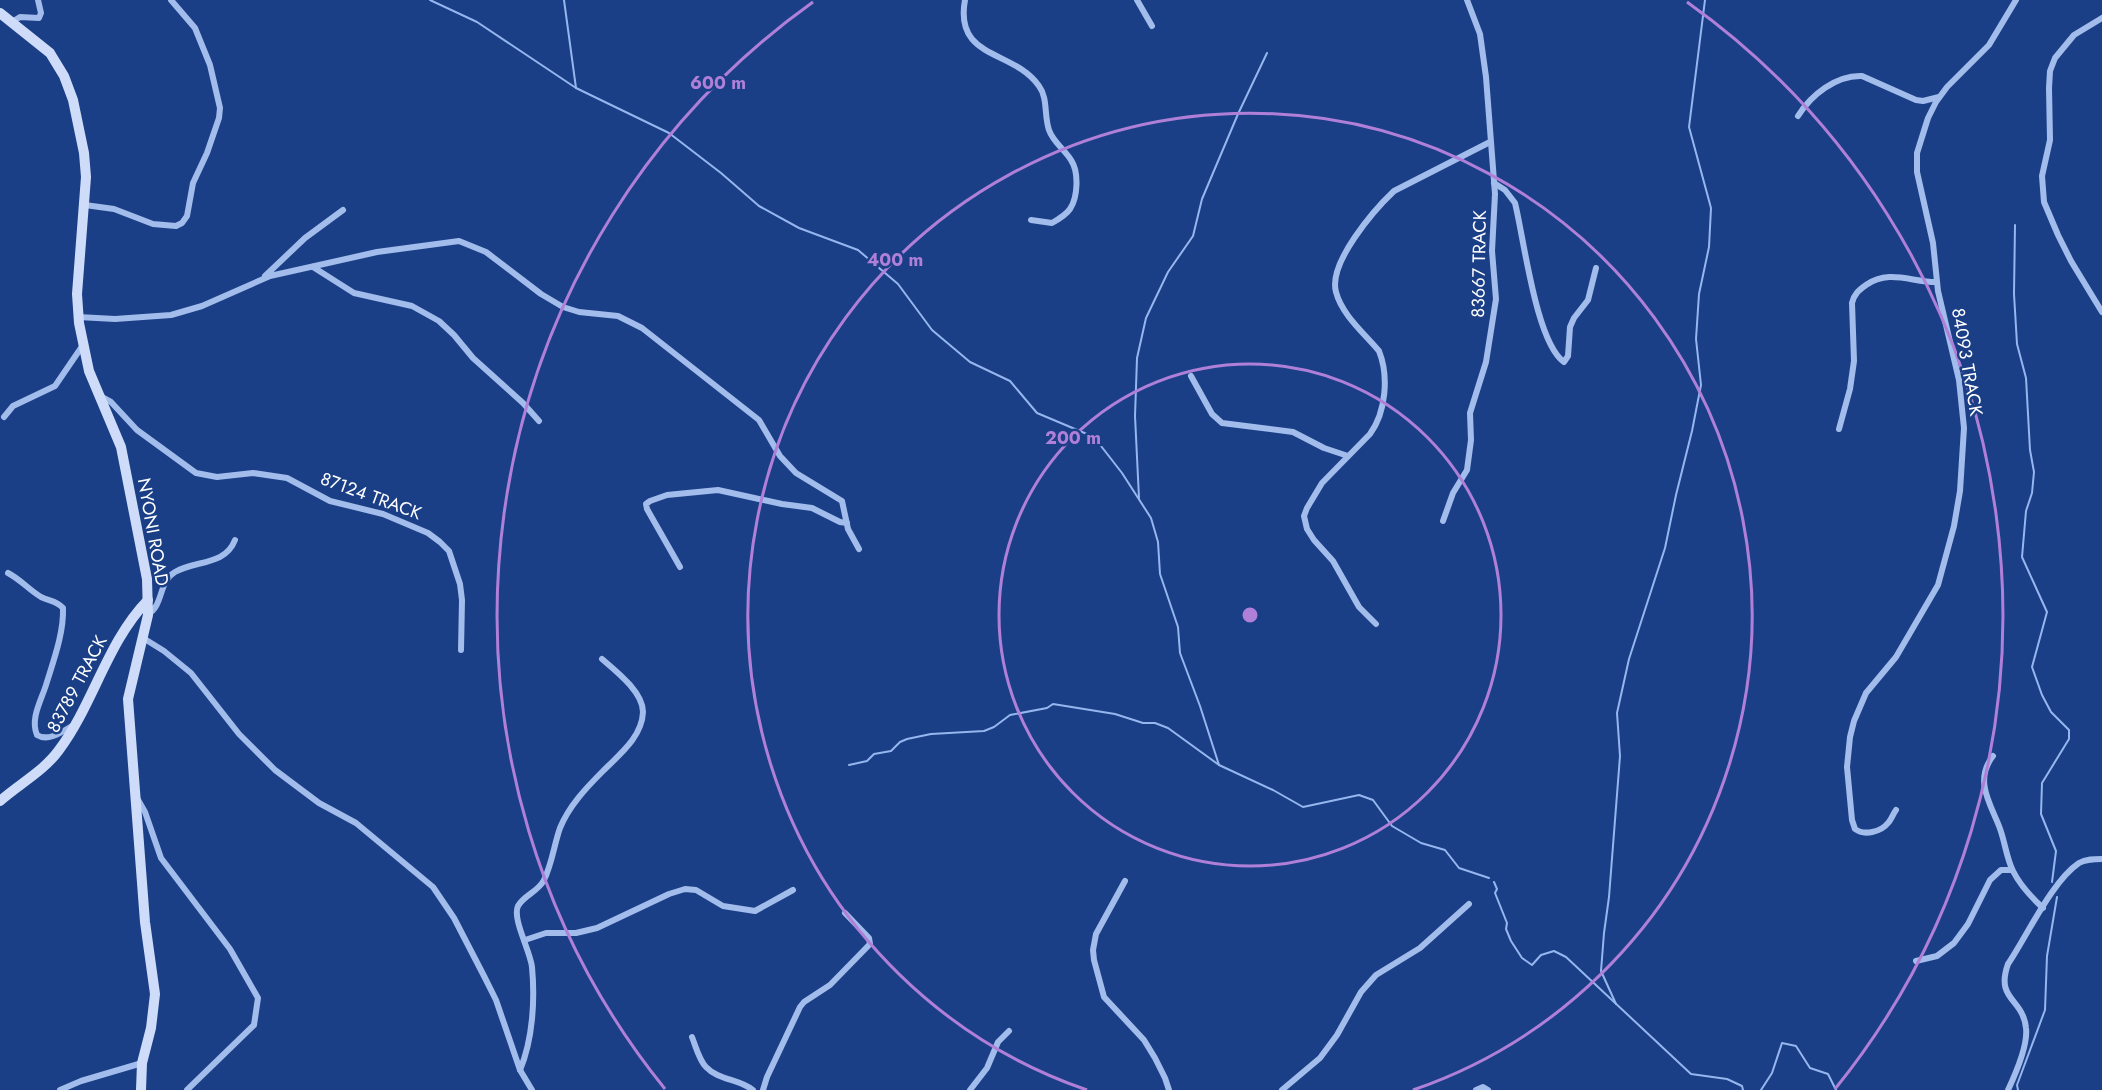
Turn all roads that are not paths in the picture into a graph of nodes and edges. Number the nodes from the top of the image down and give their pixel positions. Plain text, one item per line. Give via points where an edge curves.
1 (38, 0) edge
2 (171, 0) edge
3 (965, 0) edge
4 (1137, 0) edge
5 (1467, 0) edge
6 (2016, 0) edge
7 (0, 13) edge
8 (2102, 18) edge
9 (12, 22) junction
10 (1152, 26) dead end
11 (1939, 97) junction
12 (1798, 116) dead end
13 (1490, 142) junction
14 (1494, 183) junction
15 (85, 205) junction
16 (342, 210) dead end
17 (1031, 220) dead end
18 (313, 267) junction
19 (1596, 268) dead end
20 (262, 278) junction
21 (1936, 282) junction
22 (2102, 312) edge
23 (78, 317) junction
24 (83, 345) junction
25 (1191, 376) dead end
26 (99, 396) junction
27 (4, 417) dead end
28 (539, 421) dead end
29 (1839, 429) dead end
30 (1348, 456) junction
31 (1443, 521) dead end
32 (847, 523) junction
33 (235, 540) dead end
34 (859, 549) dead end
35 (680, 567) dead end
36 (8, 573) dead end
37 (148, 600) junction
38 (148, 615) junction
39 (1376, 624) dead end
40 (143, 638) junction
41 (461, 650) dead end
42 (602, 659) dead end
43 (76, 724) junction
44 (1993, 756) dead end
45 (137, 798) junction
46 (0, 801) edge
47 (1896, 810) dead end
48 (2102, 859) edge
49 (2012, 870) junction
50 (1125, 881) dead end
51 (793, 890) dead end
52 (1469, 904) dead end
53 (2043, 908) junction
54 (845, 913) dead end
55 (525, 940) junction
56 (1916, 961) dead end
57 (1009, 1031) dead end
58 (692, 1037) dead end
59 (142, 1063) junction
60 (520, 1070) junction
61 (60, 1090) edge
62 (141, 1090) edge
63 (187, 1090) edge
64 (532, 1090) edge
65 (753, 1090) edge
66 (763, 1090) edge
67 (970, 1090) edge
68 (1169, 1090) edge
69 (1282, 1090) edge
70 (1476, 1090) edge
71 (1488, 1090) edge
72 (2008, 1090) edge

1 - 9 street via 39,18 20,17
2 - 15 street via 190,20 201,41 220,108 211,144 193,183 187,216 179,225 153,225 114,209
3 - 17 street via 966,32 1041,87 1050,133 1074,165 1075,193 1068,212 1052,223
4 - 10 street
5 - 13 street, 83667 TRACK via 1483,48
6 - 11 street, 84093 TRACK via 1989,45
7 - 9 street, NYONI ROAD
8 - 22 street via 2073,35 2050,71 2050,140 2042,176 2044,202 2058,234
9 - 15 street, NYONI ROAD via 50,52 64,76 84,153
11 - 12 street via 1916,100 1856,76 1821,90
11 - 21 street, 84093 TRACK via 1928,118 1916,163 1933,243
13 - 14 street, 83667 TRACK
13 - 30 street via 1394,191 1336,270 1336,294 1348,315 1379,351 1384,370 1383,403 1376,425
14 - 19 street via 1515,203 1540,322 1564,362 1570,327 1588,300
14 - 31 street, 83667 TRACK via 1495,310 1486,362 1470,413 1467,470
15 - 23 street, NYONI ROAD
16 - 20 street
18 - 20 street
18 - 28 street via 354,293 412,306 439,321
18 - 32 street via 377,252 459,241 486,252 563,307 633,322 759,420 788,466 842,501
20 - 23 street via 202,306 171,315
21 - 29 street via 1886,276 1870,282 1854,296 1854,361
21 - 47 street, 84093 TRACK via 1959,380 1964,428 1954,526 1938,585 1896,657 1866,693 1854,721 1846,767 1854,826 1858,831 1870,832 1886,826
23 - 24 street, NYONI ROAD
24 - 26 street, NYONI ROAD
24 - 27 street via 55,386 14,406
25 - 30 street via 1221,423 1293,432
26 - 37 street, NYONI ROAD via 121,447 141,542
26 - 41 street, 87124 TRACK via 196,473 217,477 253,473 287,478 330,501 383,514 428,533 448,551 460,584
30 - 39 street via 1314,494 1306,508 1305,523 1359,607
32 - 34 street
32 - 35 street via 803,505 718,490 667,495 646,504
33 - 38 street via 219,558 172,574 163,586 155,610
36 - 43 street via 63,608 58,641 38,706 37,735 46,738
37 - 38 street, NYONI ROAD
37 - 43 street, 83789 TRACK via 119,639
38 - 40 street, NYONI ROAD
40 - 45 street, NYONI ROAD via 128,699
40 - 60 street via 191,672 239,734 275,770 356,823 433,887 454,918 496,1000
42 - 55 street via 634,690 642,706 641,723 626,749 574,802 560,829 544,881 519,904
43 - 46 street, 83789 TRACK via 53,758
44 - 49 street via 1987,766 1985,793
45 - 59 street, NYONI ROAD via 145,922 155,994
45 - 63 street via 161,858 230,949 258,998 254,1025
48 - 53 street via 2086,860 2069,871
49 - 53 street
49 - 56 street via 2001,870 1990,880 1954,943 1937,956
50 - 68 street via 1096,934 1094,960 1104,997 1144,1040
51 - 55 street via 755,911 723,906 696,890 685,889 597,928 538,934
52 - 69 street via 1420,948 1376,975 1324,1052
53 - 72 street via 2008,964 2003,980 2026,1030
54 - 66 street via 870,944 830,985 800,1007
55 - 60 street via 532,969 532,1017
57 - 67 street via 998,1042 987,1068
58 - 65 street via 709,1070
59 - 61 street
59 - 62 street, NYONI ROAD
60 - 64 street
70 - 71 street

